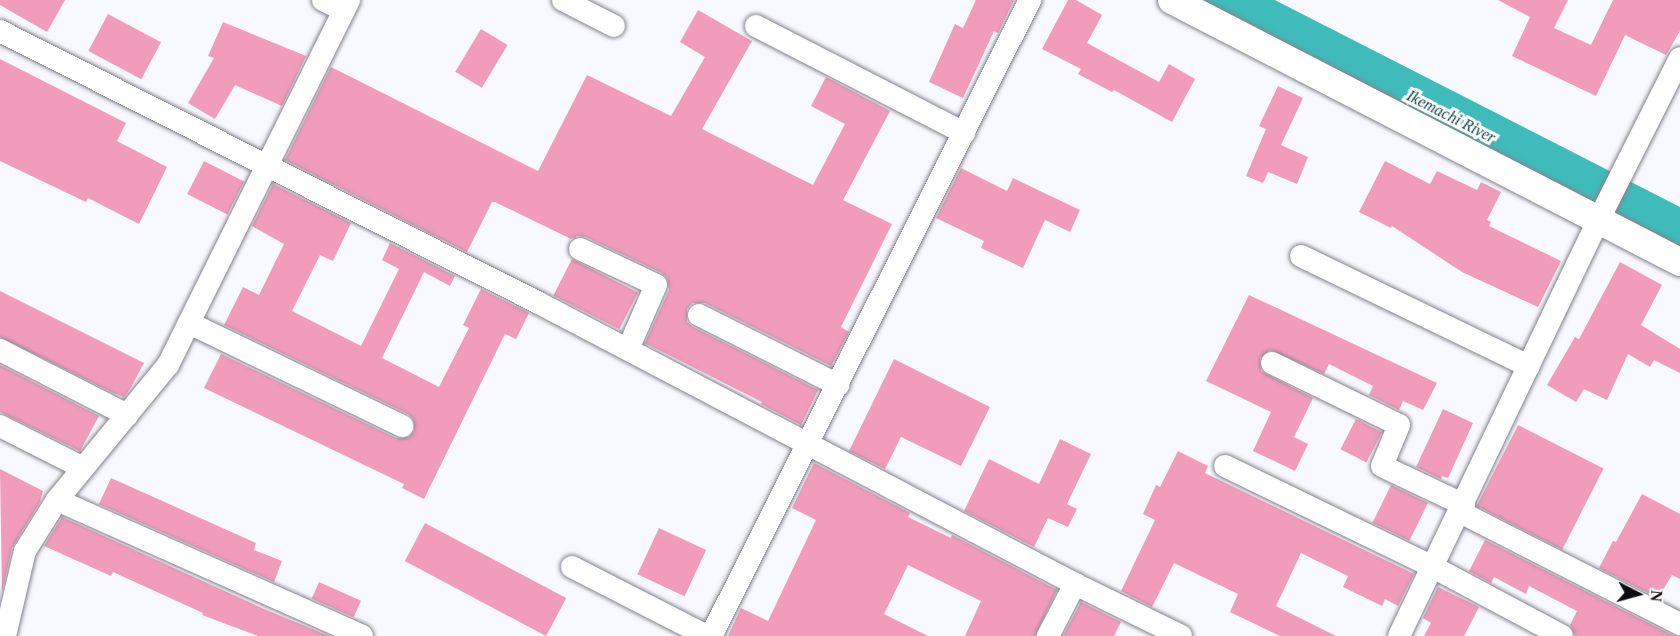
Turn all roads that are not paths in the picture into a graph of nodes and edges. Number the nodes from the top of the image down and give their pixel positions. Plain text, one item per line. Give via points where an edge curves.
1 (323, 0) edge
2 (563, 0) edge
3 (1030, 0) edge
4 (1172, 0) edge
5 (346, 5) edge
6 (614, 26) dead end
7 (756, 26) dead end
8 (0, 31) edge
9 (1680, 58) edge
10 (964, 133) junction
11 (265, 166) junction
12 (1598, 221) junction
13 (580, 249) dead end
14 (1301, 256) dead end
15 (1680, 262) edge
16 (699, 315) dead end
17 (189, 323) junction
18 (0, 350) edge
19 (628, 350) junction
20 (1272, 363) dead end
21 (1529, 366) junction
22 (838, 385) junction
23 (127, 415) junction
24 (0, 426) edge
25 (402, 426) dead end
26 (808, 443) junction
27 (1225, 466) dead end
28 (83, 468) junction
29 (57, 500) junction
30 (1462, 508) junction
31 (572, 567) dead end
32 (1433, 567) junction
33 (1075, 584) junction
34 (1680, 624) edge
35 (5, 636) edge
36 (362, 636) edge
37 (709, 636) edge
38 (1048, 636) edge
39 (1180, 636) edge
40 (1399, 636) edge
41 (1562, 636) edge

1 - 5 street
2 - 6 street
3 - 10 street
4 - 12 street
5 - 11 street
7 - 10 street
8 - 11 street
9 - 12 street
10 - 22 street
11 - 17 street
11 - 19 street
12 - 15 street
12 - 21 street
13 - 19 street via 656,285
14 - 21 street
16 - 22 street
17 - 23 street via 168,365
17 - 25 street
18 - 23 street
19 - 26 street
20 - 30 street via 1399,425 1382,466
21 - 30 street
22 - 26 street
23 - 28 street
24 - 28 street
26 - 33 street
26 - 37 street
27 - 32 street
28 - 29 street
29 - 35 street via 25,551
29 - 36 street
30 - 32 street
30 - 34 street
31 - 37 street
32 - 40 street
32 - 41 street
33 - 38 street
33 - 39 street

